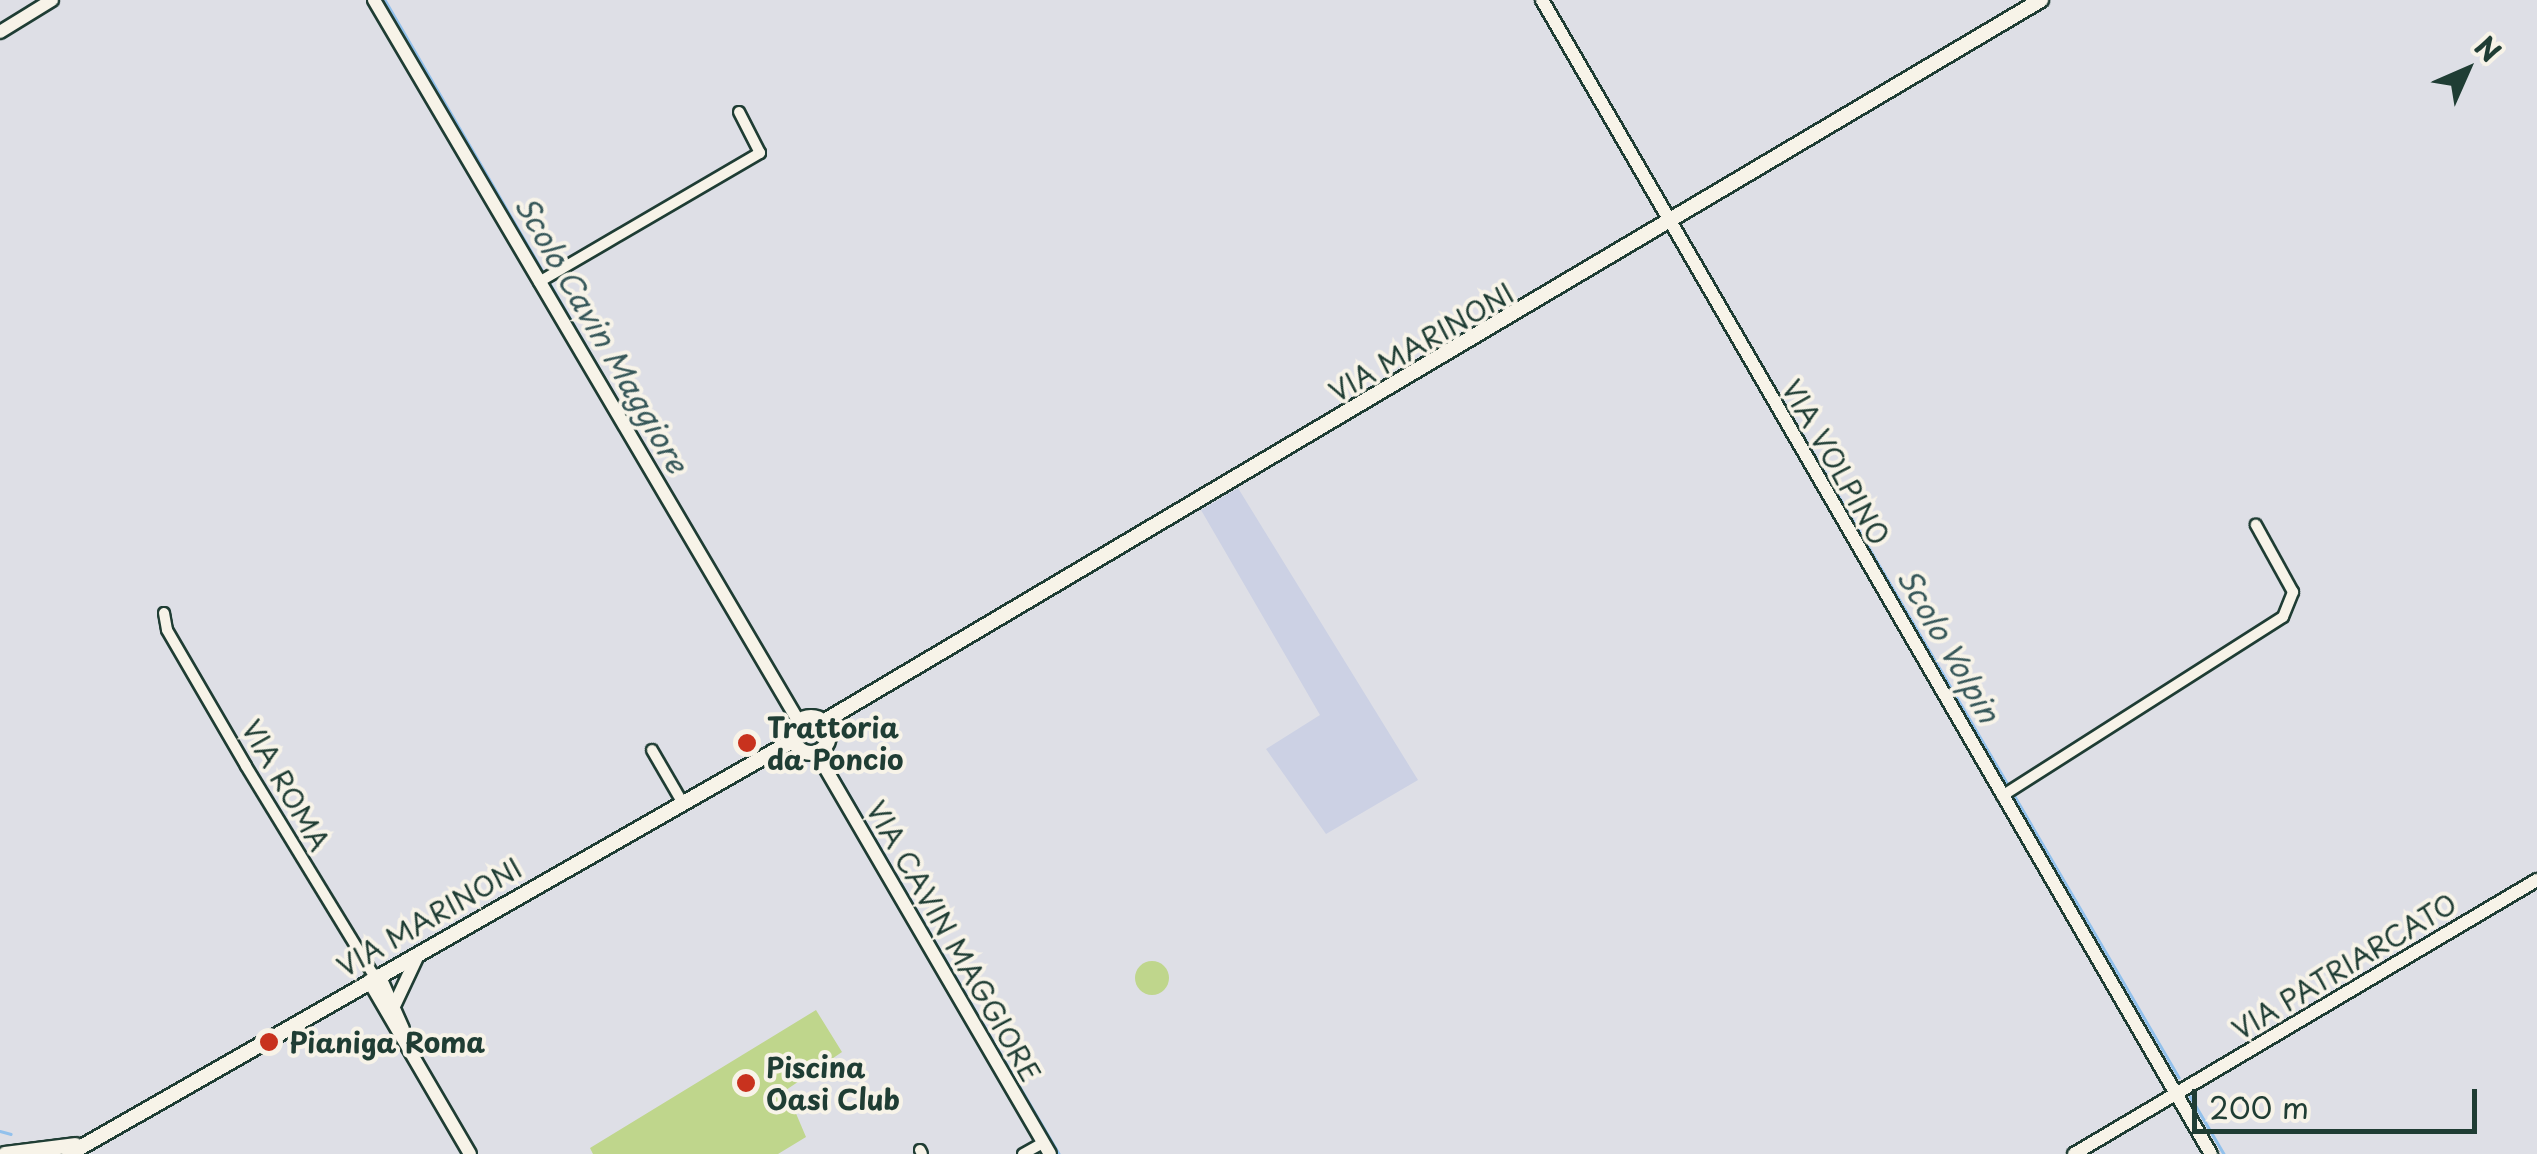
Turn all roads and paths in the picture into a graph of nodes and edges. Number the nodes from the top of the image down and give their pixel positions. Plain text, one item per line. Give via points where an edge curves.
1 (52, 0) edge
2 (374, 0) edge
3 (1542, 0) edge
4 (2041, 0) edge
5 (0, 32) edge
6 (739, 112) dead end
7 (1668, 226) junction
8 (545, 278) junction
9 (2256, 525) dead end
10 (164, 614) dead end
11 (798, 722) junction
12 (823, 722) junction
13 (794, 740) junction
14 (652, 750) dead end
15 (816, 752) junction
16 (2008, 792) junction
17 (681, 800) junction
18 (2537, 880) edge
19 (422, 951) junction
20 (374, 977) junction
21 (395, 1006) junction
22 (415, 1059) junction
23 (2178, 1093) junction
24 (90, 1141) junction
25 (1046, 1149) edge
26 (14, 1150) edge
27 (69, 1154) edge
28 (470, 1154) edge
29 (1024, 1154) edge
30 (2074, 1154) edge
31 (2211, 1154) edge

1 - 5 street
2 - 8 street
3 - 7 street, VIA VOLPINO
4 - 7 main road, VIA MARINONI
6 - 8 street via 760,153
7 - 12 main road, VIA MARINONI
7 - 16 street, VIA VOLPINO
8 - 11 street
9 - 16 street via 2293,592 2283,616
10 - 20 street, VIA ROMA via 167,630 285,835
11 - 12 main road
11 - 13 main road
12 - 15 main road via 828,739
13 - 15 main road via 804,752
13 - 17 main road, VIA MARINONI
14 - 17 street
15 - 25 street, VIA CAVIN MAGGIORE
16 - 23 street, VIA VOLPINO
17 - 19 main road, VIA MARINONI
18 - 23 street, VIA PATRIARCATO
19 - 20 main road, VIA MARINONI
19 - 21 street via 402,978
20 - 21 street
20 - 22 street
20 - 24 main road, VIA MARINONI
21 - 22 street
22 - 28 street
23 - 30 street, VIA PATRIARCATO
23 - 31 street, VIA VOLPINO
24 - 26 main road, VIA MARINONI
24 - 27 main road, VIA MARINONI
25 - 29 street

